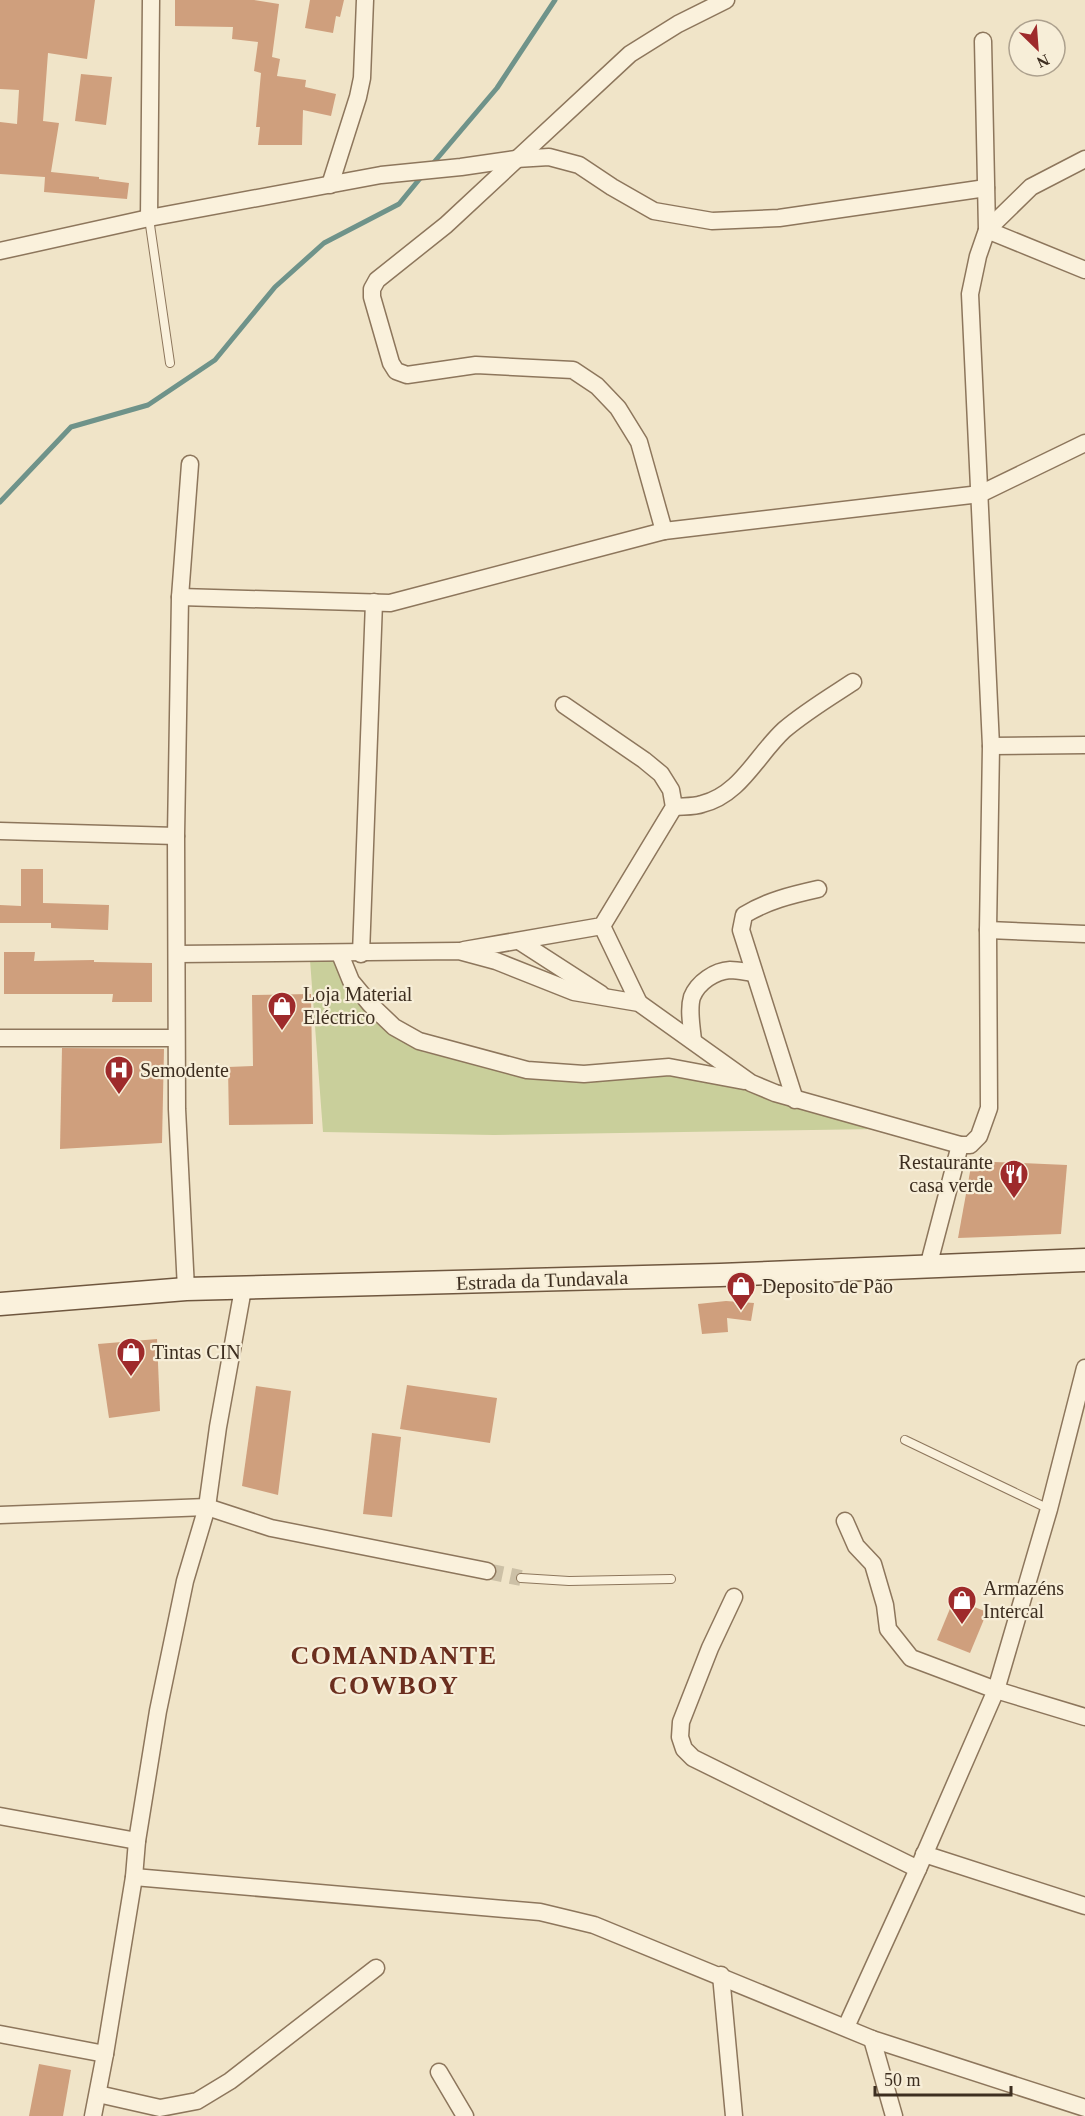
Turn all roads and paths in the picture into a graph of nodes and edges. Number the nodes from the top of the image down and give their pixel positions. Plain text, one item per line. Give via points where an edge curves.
1 (151, 0) edge
2 (365, 0) edge
3 (726, 0) edge
4 (983, 41) dead end
5 (516, 159) junction
6 (1085, 159) edge
7 (330, 185) junction
8 (986, 188) junction
9 (148, 218) junction
10 (987, 230) junction
11 (0, 251) edge
12 (1085, 270) edge
13 (170, 363) dead end
14 (1085, 443) edge
15 (190, 464) dead end
16 (980, 494) junction
17 (664, 531) junction
18 (180, 597) junction
19 (374, 602) junction
20 (853, 682) dead end
21 (564, 705) dead end
22 (1085, 745) edge
23 (991, 747) junction
24 (674, 807) junction
25 (0, 831) edge
26 (176, 836) junction
27 (818, 889) dead end
28 (602, 926) junction
29 (988, 930) junction
30 (1085, 934) edge
31 (519, 941) junction
32 (459, 951) junction
33 (177, 954) junction
34 (340, 954) junction
35 (361, 954) junction
36 (754, 973) junction
37 (607, 998) junction
38 (639, 1004) junction
39 (0, 1038) edge
40 (176, 1038) junction
41 (693, 1041) junction
42 (751, 1083) junction
43 (795, 1100) junction
44 (960, 1145) junction
45 (1085, 1260) edge
46 (928, 1267) junction
47 (186, 1289) junction
48 (243, 1289) junction
49 (0, 1304) edge
50 (1085, 1368) edge
51 (905, 1440) dead end
52 (207, 1507) junction
53 (1049, 1509) junction
54 (0, 1515) edge
55 (845, 1521) dead end
56 (487, 1571) tunnel mouth
57 (520, 1578) tunnel mouth
58 (671, 1579) dead end
59 (734, 1597) dead end
60 (996, 1690) junction
61 (1085, 1717) edge
62 (0, 1816) edge
63 (137, 1841) junction
64 (921, 1862) junction
65 (134, 1877) junction
66 (1085, 1906) edge
67 (376, 1968) dead end
68 (721, 1975) junction
69 (846, 2027) junction
70 (0, 2034) edge
71 (872, 2039) junction
72 (105, 2054) junction
73 (439, 2072) dead end
74 (98, 2094) junction
75 (1085, 2108) edge
76 (93, 2116) edge
77 (465, 2116) edge
78 (734, 2116) edge
79 (894, 2116) edge

1 - 9 street
2 - 7 street via 362,78
3 - 5 street via 630,54
4 - 8 street
5 - 7 street
5 - 8 street via 549,157 579,165 654,211 712,221 779,218
5 - 17 street via 446,225 376,280 372,297 391,363 396,371 407,375 476,366 573,370 597,386 618,408 639,442
6 - 10 street via 1031,187
7 - 9 street
8 - 10 street
9 - 11 street
9 - 13 lane
10 - 12 street
10 - 16 street via 970,294
14 - 16 street
15 - 18 street
16 - 17 street
16 - 23 street
17 - 19 street via 390,603
18 - 19 street
18 - 26 street
19 - 35 street
20 - 24 street via 787,728 730,790 701,805
21 - 24 street via 661,774 671,790
22 - 23 street
23 - 29 street
24 - 28 street
25 - 26 street
26 - 33 street
27 - 36 street via 782,897 744,915 741,930
28 - 31 street
28 - 38 street
29 - 30 street
29 - 44 street via 989,1108 980,1136 970,1145
31 - 32 street
31 - 37 street
32 - 35 street
32 - 37 street via 496,961 574,992
33 - 34 street
33 - 40 street
34 - 35 street
34 - 42 street via 351,981 370,1004 394,1027 419,1041 527,1070 584,1074 669,1067
36 - 41 street via 729,970 702,983 692,998
36 - 43 street
37 - 38 street
38 - 41 street
39 - 40 street
40 - 47 street
41 - 42 street
42 - 43 street
43 - 44 street
44 - 46 street
45 - 46 main road, Estrada da Tundavala
46 - 48 main road, Estrada da Tundavala
47 - 48 main road, Estrada da Tundavala
47 - 49 main road, Estrada da Tundavala
48 - 52 street
50 - 53 street
51 - 53 lane
52 - 54 street
52 - 56 street via 271,1528
52 - 63 street via 185,1581
53 - 60 street
55 - 60 street via 856,1546 873,1564 888,1629 911,1658
57 - 58 lane
59 - 64 street via 681,1722 684,1749 693,1758
60 - 61 street
60 - 64 street
62 - 63 street
63 - 65 street
64 - 66 street
64 - 69 street
65 - 68 street via 540,1912 594,1924
65 - 72 street
67 - 74 street via 230,2081 196,2101 160,2108
68 - 69 street
68 - 78 street
69 - 71 street
70 - 72 street
71 - 75 street
71 - 79 street
72 - 74 street
73 - 77 street
74 - 76 street

